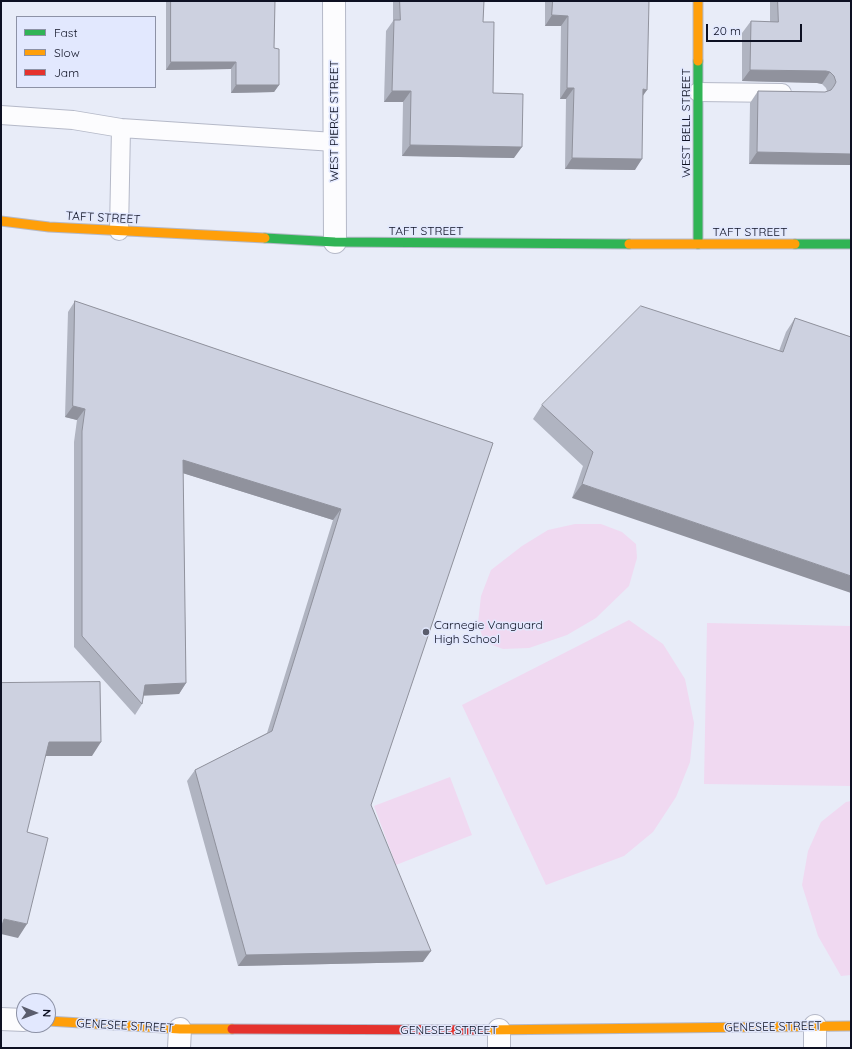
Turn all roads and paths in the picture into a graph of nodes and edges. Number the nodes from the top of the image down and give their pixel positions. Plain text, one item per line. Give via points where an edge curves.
1 (334, 1) edge
2 (698, 1) edge
3 (698, 92) junction
4 (801, 93) edge
5 (1, 115) edge
6 (121, 128) junction
7 (334, 142) junction
8 (1, 221) edge
9 (118, 231) junction
10 (335, 242) junction
11 (698, 244) junction
12 (851, 244) edge
13 (1, 1018) edge
14 (16, 1019) edge
15 (56, 1022) edge
16 (815, 1026) junction
17 (851, 1026) edge
18 (179, 1039) edge
19 (499, 1039) edge
20 (815, 1048) edge

1 - 7 street, WEST PIERCE STREET
2 - 3 street, WEST BELL STREET
3 - 4 lane
3 - 11 street, WEST BELL STREET
5 - 6 lane via 73,120
6 - 7 lane
6 - 9 lane
7 - 10 street, WEST PIERCE STREET
8 - 9 street, TAFT STREET
9 - 10 street, TAFT STREET
10 - 11 street, TAFT STREET
11 - 12 street, TAFT STREET
13 - 14 street
15 - 18 street, GENESEE STREET
16 - 17 street, GENESEE STREET
16 - 19 street, GENESEE STREET
16 - 20 street
18 - 19 street, GENESEE STREET

